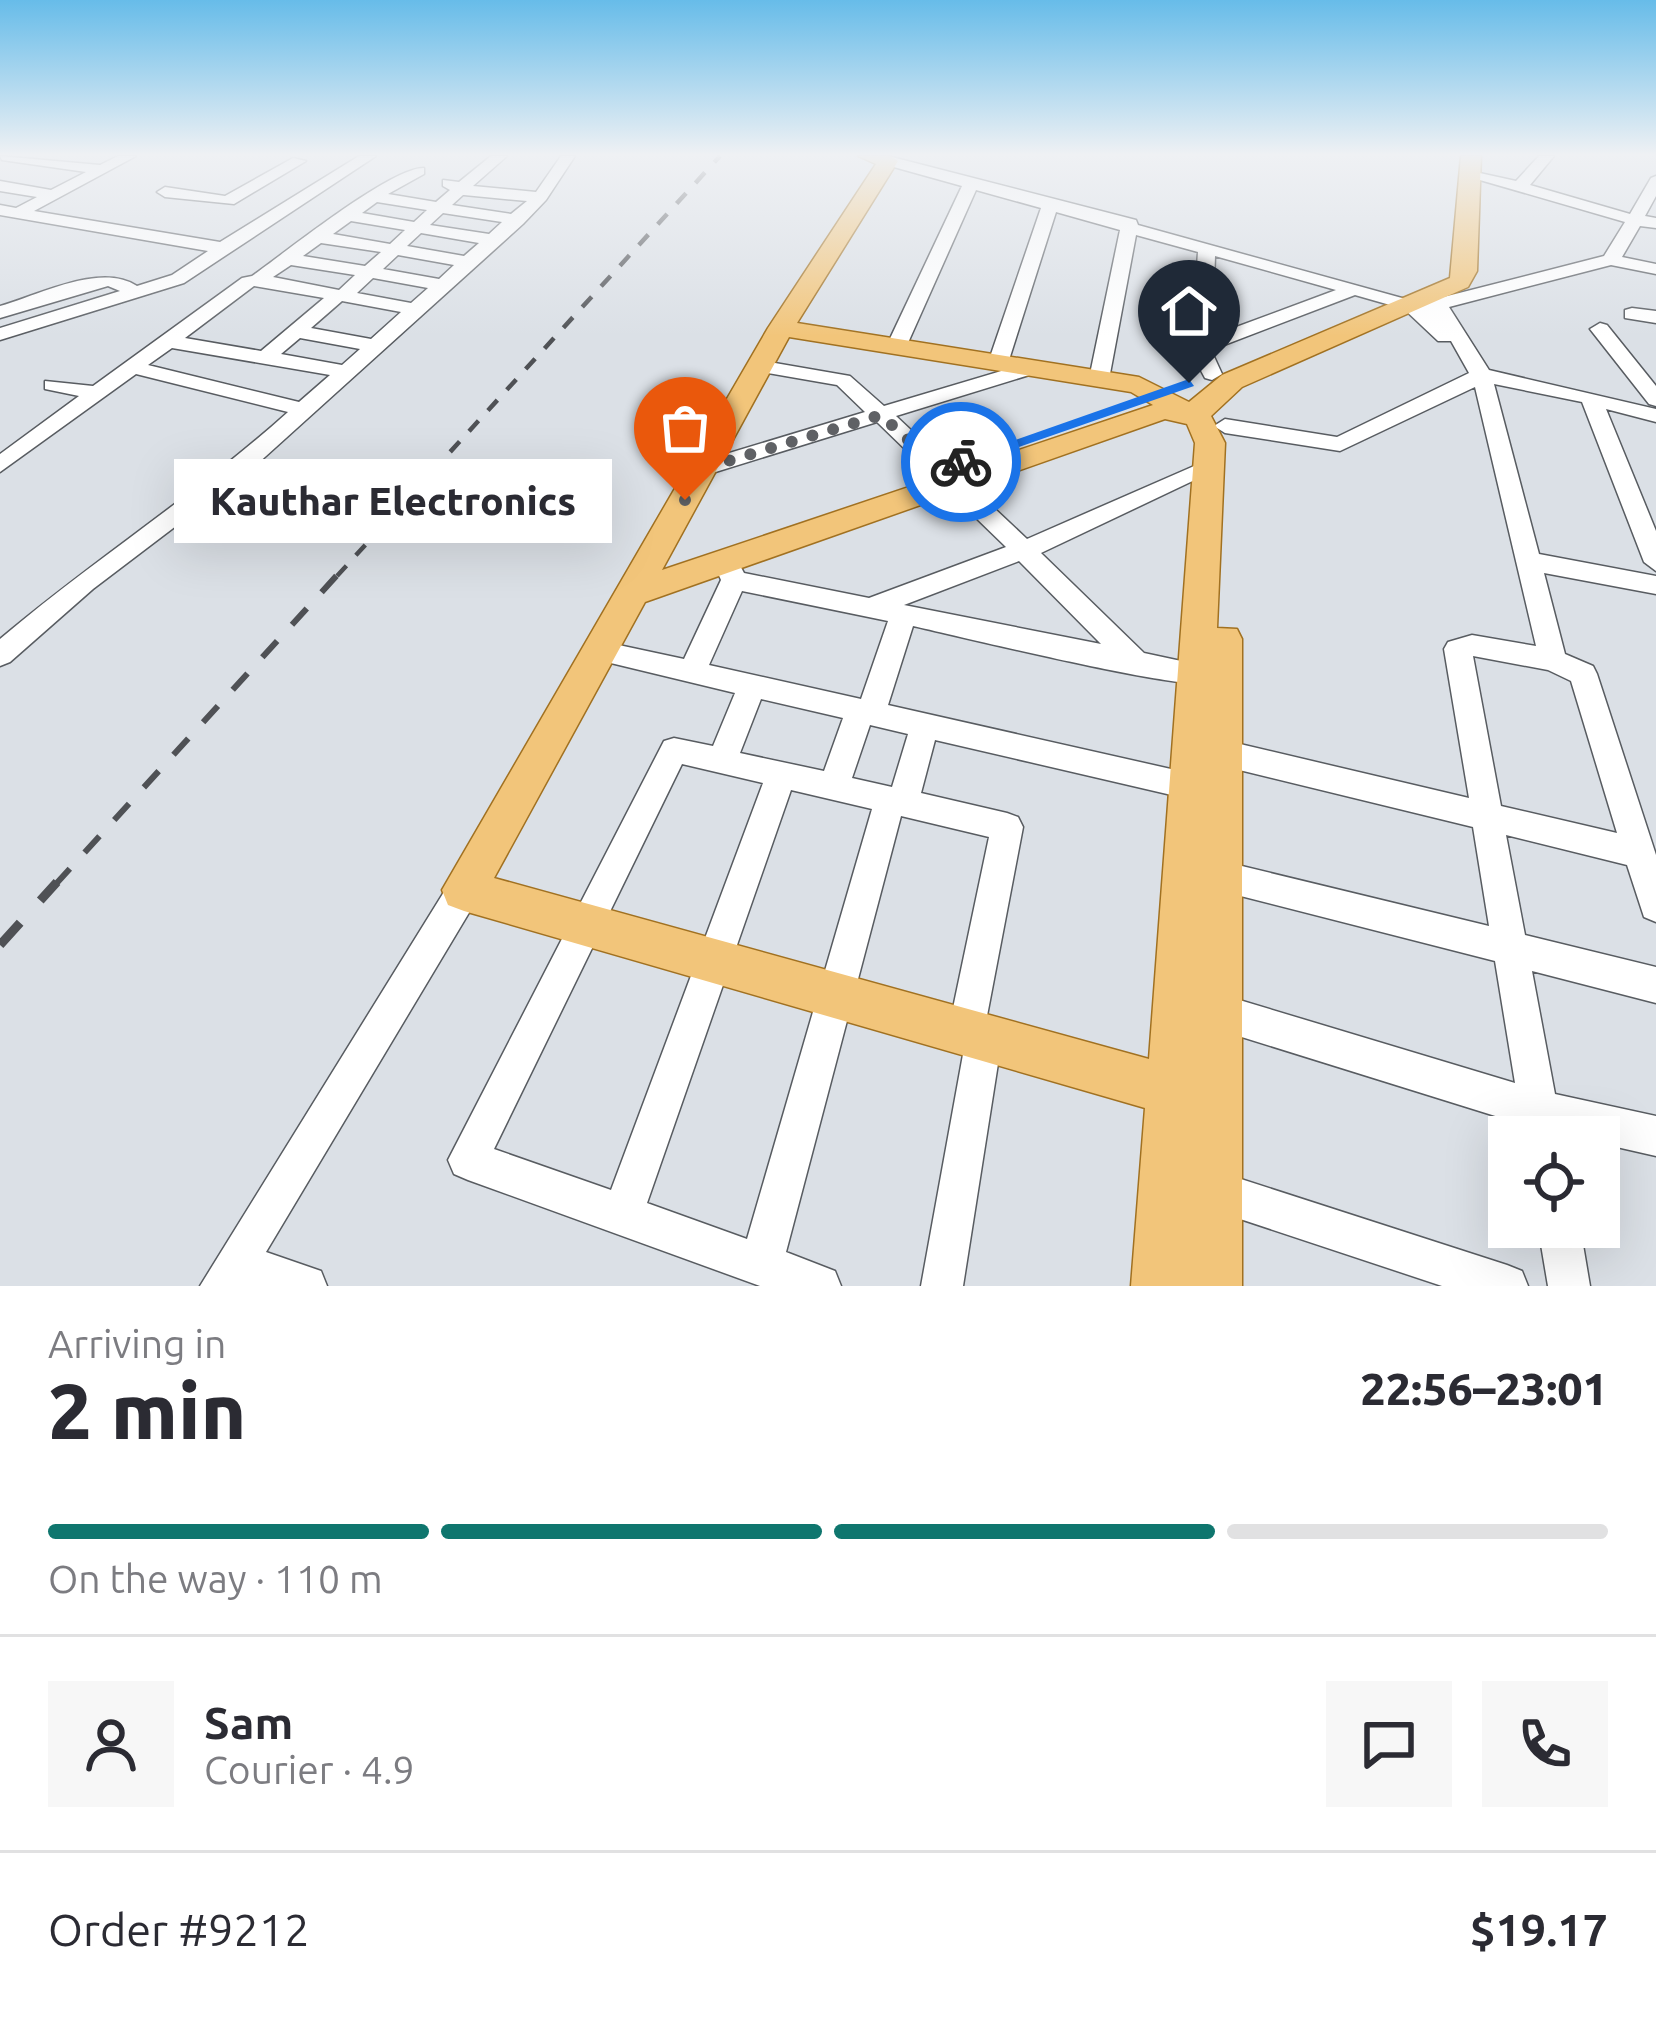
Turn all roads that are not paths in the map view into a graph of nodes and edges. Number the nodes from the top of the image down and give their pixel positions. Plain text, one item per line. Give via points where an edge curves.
1 (39, 216) edge
2 (303, 216) edge
3 (348, 216) joint
4 (429, 216) edge
5 (492, 216) edge
6 (521, 216) edge
7 (855, 216) edge
8 (956, 216) edge
9 (1047, 216) edge
10 (1098, 216) edge
11 (1466, 216) edge
12 (1607, 216) edge
13 (1637, 216) edge
14 (517, 220) junction
15 (1656, 223) edge
16 (1130, 224) junction
17 (1632, 225) junction
18 (419, 229) junction
19 (317, 237) junction
20 (494, 240) junction
21 (1207, 246) junction
22 (396, 250) junction
23 (1611, 260) junction
24 (255, 262) junction
25 (470, 262) junction
26 (1651, 263) edge
27 (370, 272) junction
28 (445, 285) junction
29 (1656, 286) edge
30 (1355, 289) junction
31 (136, 293) junction
32 (341, 296) junction
33 (226, 298) junction
34 (1416, 305) junction
35 (417, 310) junction
36 (0, 312) edge
37 (1632, 314) dead end
38 (1656, 317) edge
39 (782, 328) junction
40 (1600, 329) dead end
41 (296, 331) junction
42 (0, 334) edge
43 (168, 341) junction
44 (897, 345) junction
45 (377, 346) junction
46 (260, 357) junction
47 (998, 363) junction
48 (758, 366) junction
49 (1630, 367) junction
50 (131, 368) junction
51 (1032, 368) junction
52 (348, 372) junction
53 (1656, 372) edge
54 (1482, 375) junction
55 (1099, 379) junction
56 (52, 385) dead end
57 (216, 388) junction
58 (1199, 391) junction
59 (95, 393) junction
60 (1591, 398) junction
61 (1656, 400) edge
62 (305, 410) junction
63 (881, 415) junction
64 (1656, 416) edge
65 (0, 465) edge
66 (1209, 468) junction
67 (701, 469) junction
68 (949, 477) junction
69 (1024, 550) junction
70 (1528, 561) junction
71 (1656, 562) edge
72 (730, 570) junction
73 (642, 578) junction
74 (1656, 585) edge
75 (869, 608) junction
76 (903, 615) junction
77 (600, 651) junction
78 (0, 655) edge
79 (1553, 660) junction
80 (1138, 664) junction
81 (692, 672) junction
82 (1199, 675) junction
83 (752, 685) junction
84 (865, 711) junction
85 (925, 725) junction
86 (1223, 753) junction
87 (722, 761) junction
88 (781, 775) junction
89 (834, 787) junction
90 (1192, 787) junction
91 (896, 802) junction
92 (1487, 817) junction
93 (1639, 853) junction
94 (1221, 876) junction
95 (464, 890) junction
96 (1656, 906) edge
97 (589, 925) junction
98 (1511, 951) junction
99 (711, 960) junction
100 (1656, 986) edge
101 (836, 995) junction
102 (1216, 1011) junction
103 (975, 1035) junction
104 (1173, 1091) junction
105 (1215, 1103) junction
106 (1521, 1116) edge
107 (1540, 1116) edge
108 (1620, 1132) edge
109 (1656, 1136) edge
110 (1216, 1191) junction
111 (622, 1215) junction
112 (1563, 1248) edge
113 (761, 1265) junction
114 (228, 1275) edge
115 (298, 1285) edge
116 (820, 1286) edge
117 (942, 1286) edge
118 (1160, 1286) edge
119 (1213, 1286) edge
120 (1507, 1286) edge
121 (1569, 1286) edge

1 - 24 street
2 - 24 street
3 - 18 street
3 - 19 street
4 - 18 street
5 - 14 street
6 - 14 street
7 - 39 main road
8 - 44 street
9 - 47 street
10 - 16 street
11 - 34 main road via 1460,282
12 - 17 street
13 - 17 street
14 - 20 street
15 - 17 street
16 - 21 street
16 - 55 street
17 - 23 street
17 - 26 street
18 - 20 street
18 - 22 street
19 - 22 street
19 - 24 street
20 - 25 street
21 - 30 street
21 - 58 street
22 - 25 street
22 - 27 street
23 - 26 street
23 - 34 street
24 - 27 street
24 - 31 street via 205,261
24 - 32 street
24 - 33 street
24 - 33 street via 190,292
25 - 28 street
26 - 29 street
27 - 28 street
27 - 32 street
28 - 35 street
30 - 34 street
30 - 58 street
31 - 36 street via 107,281
31 - 42 street
32 - 35 street
32 - 41 street
33 - 43 street
34 - 54 street
34 - 58 main road
35 - 45 street
37 - 38 street
39 - 44 main road
39 - 48 main road
40 - 49 street
41 - 45 street
41 - 46 street
43 - 46 street
43 - 50 street
44 - 47 main road
45 - 52 street
46 - 52 street
46 - 57 street
47 - 51 main road
48 - 63 street via 843,380
48 - 67 main road
49 - 53 street
49 - 61 street
50 - 57 street
50 - 59 street
51 - 55 main road
51 - 63 street
52 - 62 street
54 - 58 street via 1340,444
54 - 60 street
54 - 70 street
55 - 58 main road
56 - 59 street
57 - 62 street
58 - 66 main road
58 - 68 main road via 1162,411
58 - 86 main road
59 - 65 street
60 - 64 street
60 - 71 street
62 - 78 street
63 - 67 street
63 - 68 street
66 - 69 street
66 - 82 main road
67 - 73 main road
68 - 69 street
68 - 72 main road
68 - 73 main road
69 - 75 street
69 - 80 street
70 - 74 street
70 - 79 street
72 - 73 main road
72 - 75 street
72 - 81 street
73 - 77 main road
75 - 76 street
76 - 80 street
76 - 84 street
77 - 81 street
77 - 95 main road
79 - 92 street via 1458,649
79 - 93 street via 1582,674
80 - 82 street
81 - 83 street
82 - 90 main road
83 - 84 street
83 - 87 street
84 - 85 street
84 - 89 street
85 - 90 street
85 - 91 street
86 - 92 street
86 - 94 main road
87 - 88 street
87 - 97 street via 674,750
88 - 89 street
88 - 99 street
89 - 91 street
90 - 104 main road
91 - 101 street
91 - 103 street via 1007,827
92 - 93 street
92 - 98 street
93 - 96 street
94 - 98 street
94 - 102 main road
95 - 97 main road
95 - 114 street
97 - 99 main road
97 - 111 street via 468,1160
98 - 100 street
98 - 107 street
99 - 101 main road
99 - 111 street
101 - 103 main road
101 - 113 street
102 - 105 main road
102 - 106 street
103 - 104 main road
103 - 117 street
104 - 105 main road
104 - 118 main road
105 - 110 main road
108 - 109 street
110 - 119 main road
110 - 120 street
111 - 113 street
112 - 121 street
113 - 116 street
114 - 115 street

